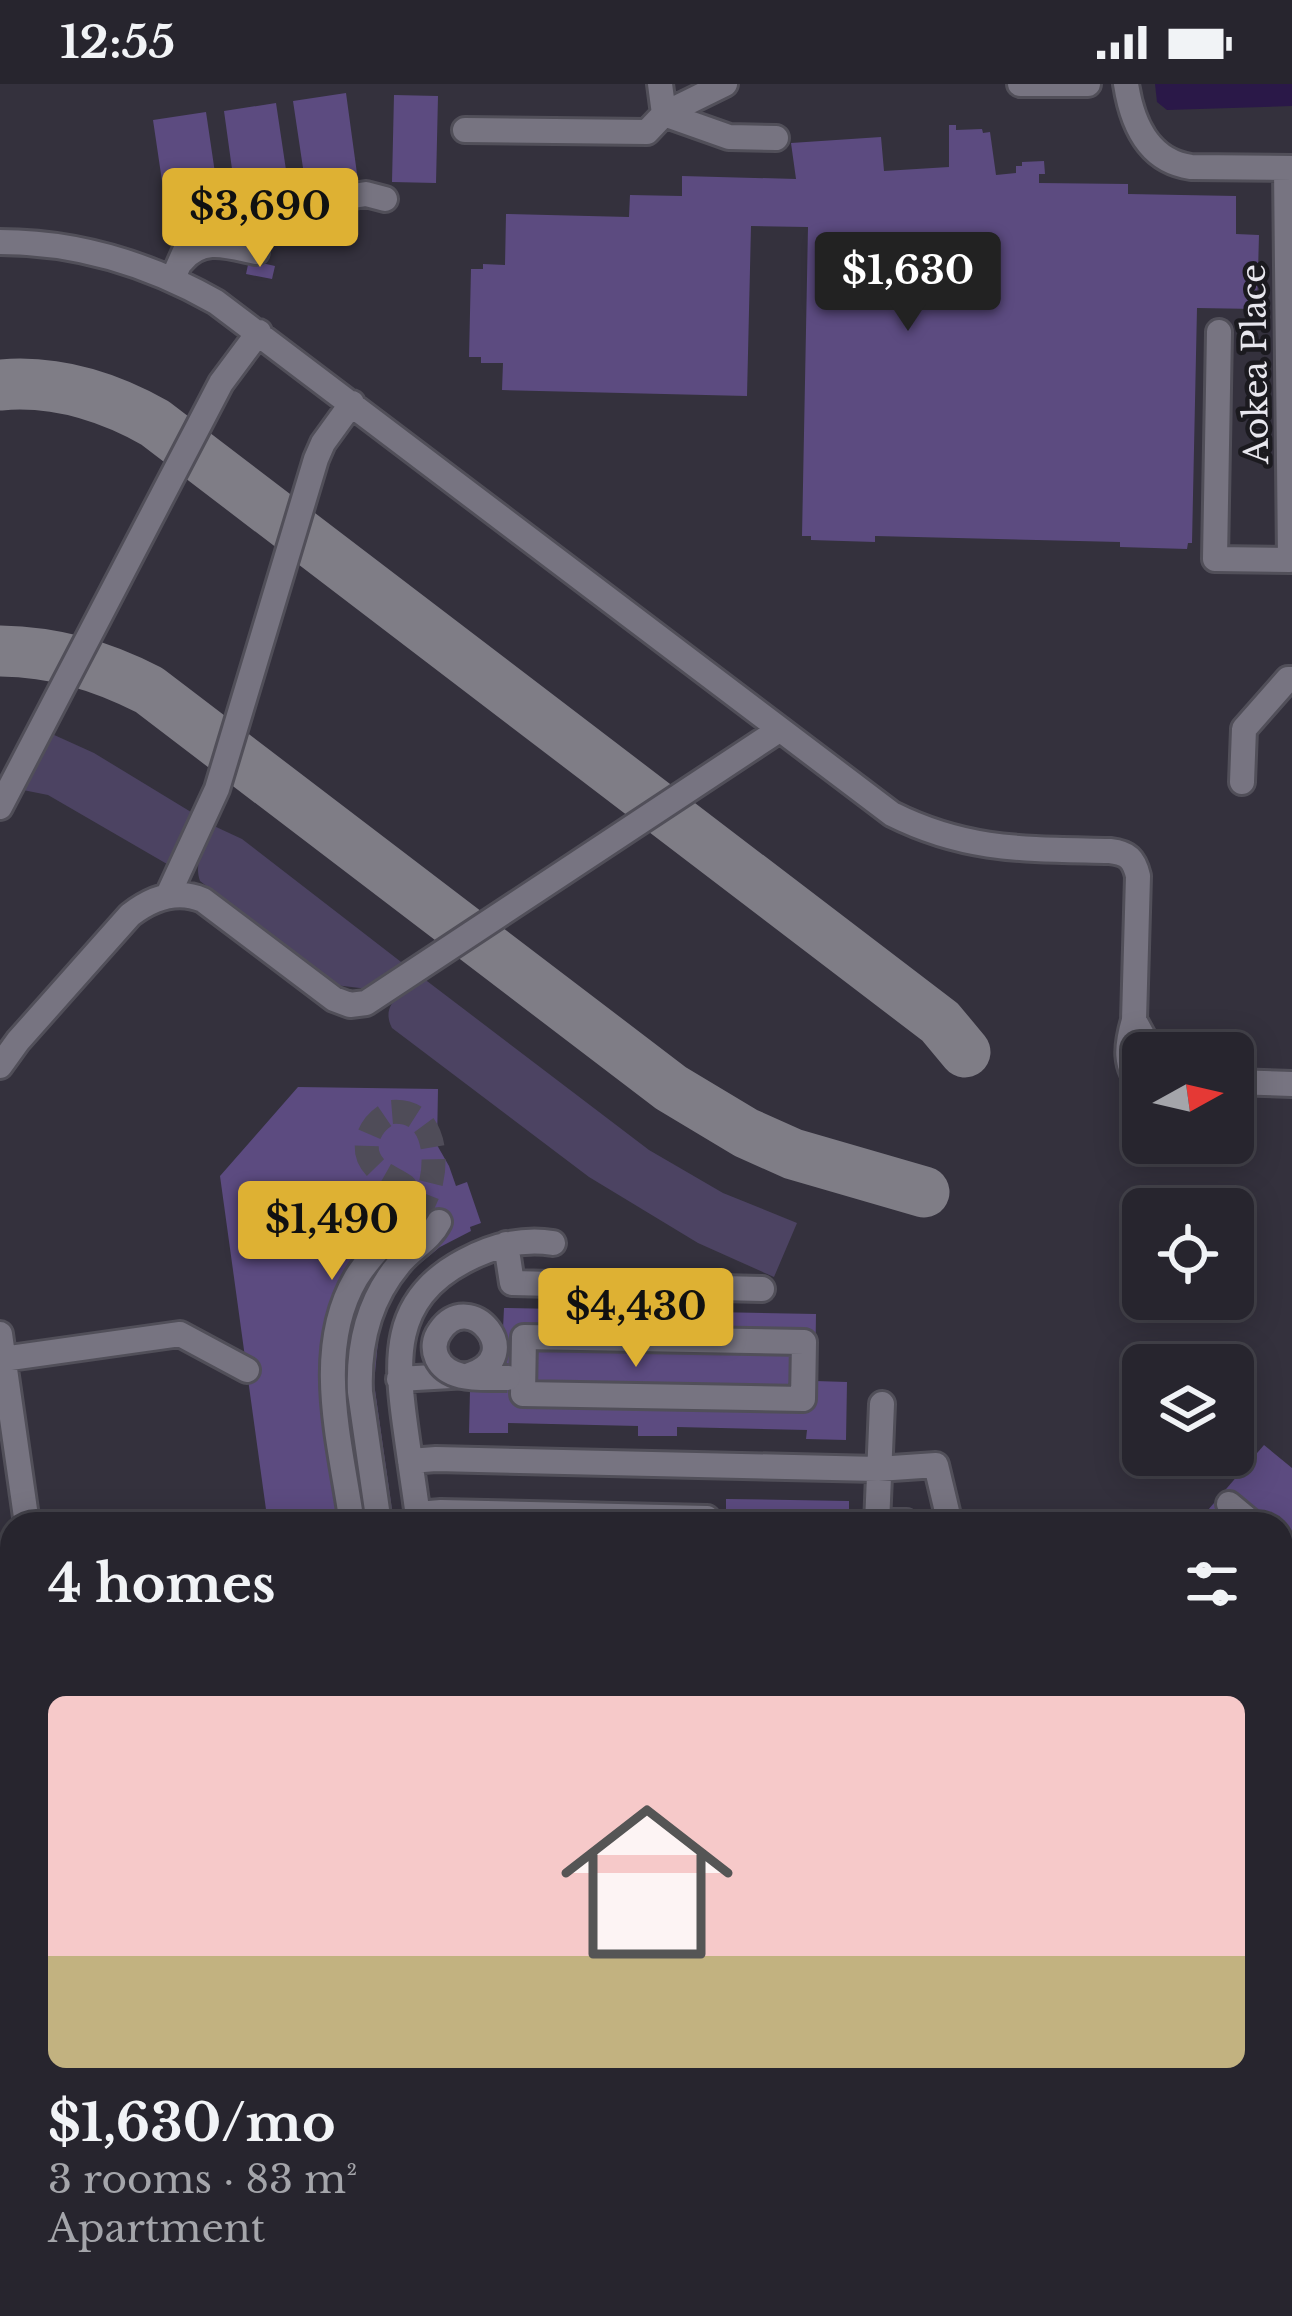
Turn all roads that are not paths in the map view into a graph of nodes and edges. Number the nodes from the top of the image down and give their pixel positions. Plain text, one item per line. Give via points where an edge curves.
1 (660, 84) edge
2 (725, 84) edge
3 (1020, 84) edge
4 (1088, 84) edge
5 (1126, 84) edge
6 (664, 114) junction
7 (464, 130) dead end
8 (776, 138) dead end
9 (1289, 168) edge
10 (385, 199) dead end
11 (0, 242) edge
12 (256, 252) dead end
13 (176, 272) junction
14 (259, 332) junction
15 (1219, 332) dead end
16 (352, 404) junction
17 (1290, 438) edge
18 (1290, 560) edge
19 (1292, 679) edge
20 (779, 730) junction
21 (1242, 782) dead end
22 (0, 807) edge
23 (168, 895) junction
24 (1134, 1020) junction
25 (1130, 1032) edge
26 (1141, 1032) edge
27 (0, 1066) edge
28 (1254, 1083) edge
29 (1292, 1084) edge
30 (405, 1222) dead end
31 (439, 1222) dead end
32 (554, 1243) dead end
33 (506, 1244) junction
34 (762, 1289) dead end
35 (2, 1347) edge
36 (247, 1370) dead end
37 (516, 1378) junction
38 (399, 1379) junction
39 (882, 1404) dead end
40 (410, 1461) junction
41 (878, 1469) junction
42 (1229, 1504) dead end
43 (24, 1512) edge
44 (350, 1512) edge
45 (378, 1512) edge
46 (417, 1512) edge
47 (877, 1512) edge
48 (947, 1512) edge
49 (1239, 1512) edge

1 - 6 street
2 - 6 street
3 - 4 street
5 - 9 street via 1135,120 1164,158 1191,167
6 - 7 street via 647,132
6 - 8 street via 730,137
9 - 17 street, Aokea Place
10 - 13 street via 366,194 217,215 199,224
11 - 13 street
12 - 13 street via 202,245
13 - 14 street
14 - 16 street
14 - 22 street via 221,382
15 - 18 street via 1215,559
16 - 20 street
16 - 23 street via 316,459 217,789
17 - 18 street, Aokea Place
19 - 21 street via 1244,729
20 - 23 street via 366,1004 334,999 203,900
20 - 24 street via 892,814 946,837 995,848 1127,855 1138,876
23 - 27 street via 130,915
24 - 25 street
24 - 26 street
28 - 29 street
30 - 44 street via 356,1278 334,1348
31 - 45 street via 387,1281 364,1333 360,1392
32 - 33 street
33 - 34 street via 512,1283
33 - 38 street via 468,1258 428,1288 404,1330
35 - 36 street via 180,1334
35 - 43 street
37 - 37 street via 524,1337 804,1342 803,1399 523,1394
37 - 38 street, bridge via 455,1375 440,1364 436,1338 463,1317 485,1324 494,1341 481,1372 470,1375
38 - 40 street
39 - 41 street
40 - 41 street
40 - 46 street
41 - 47 street
41 - 48 street via 936,1465
42 - 49 street

